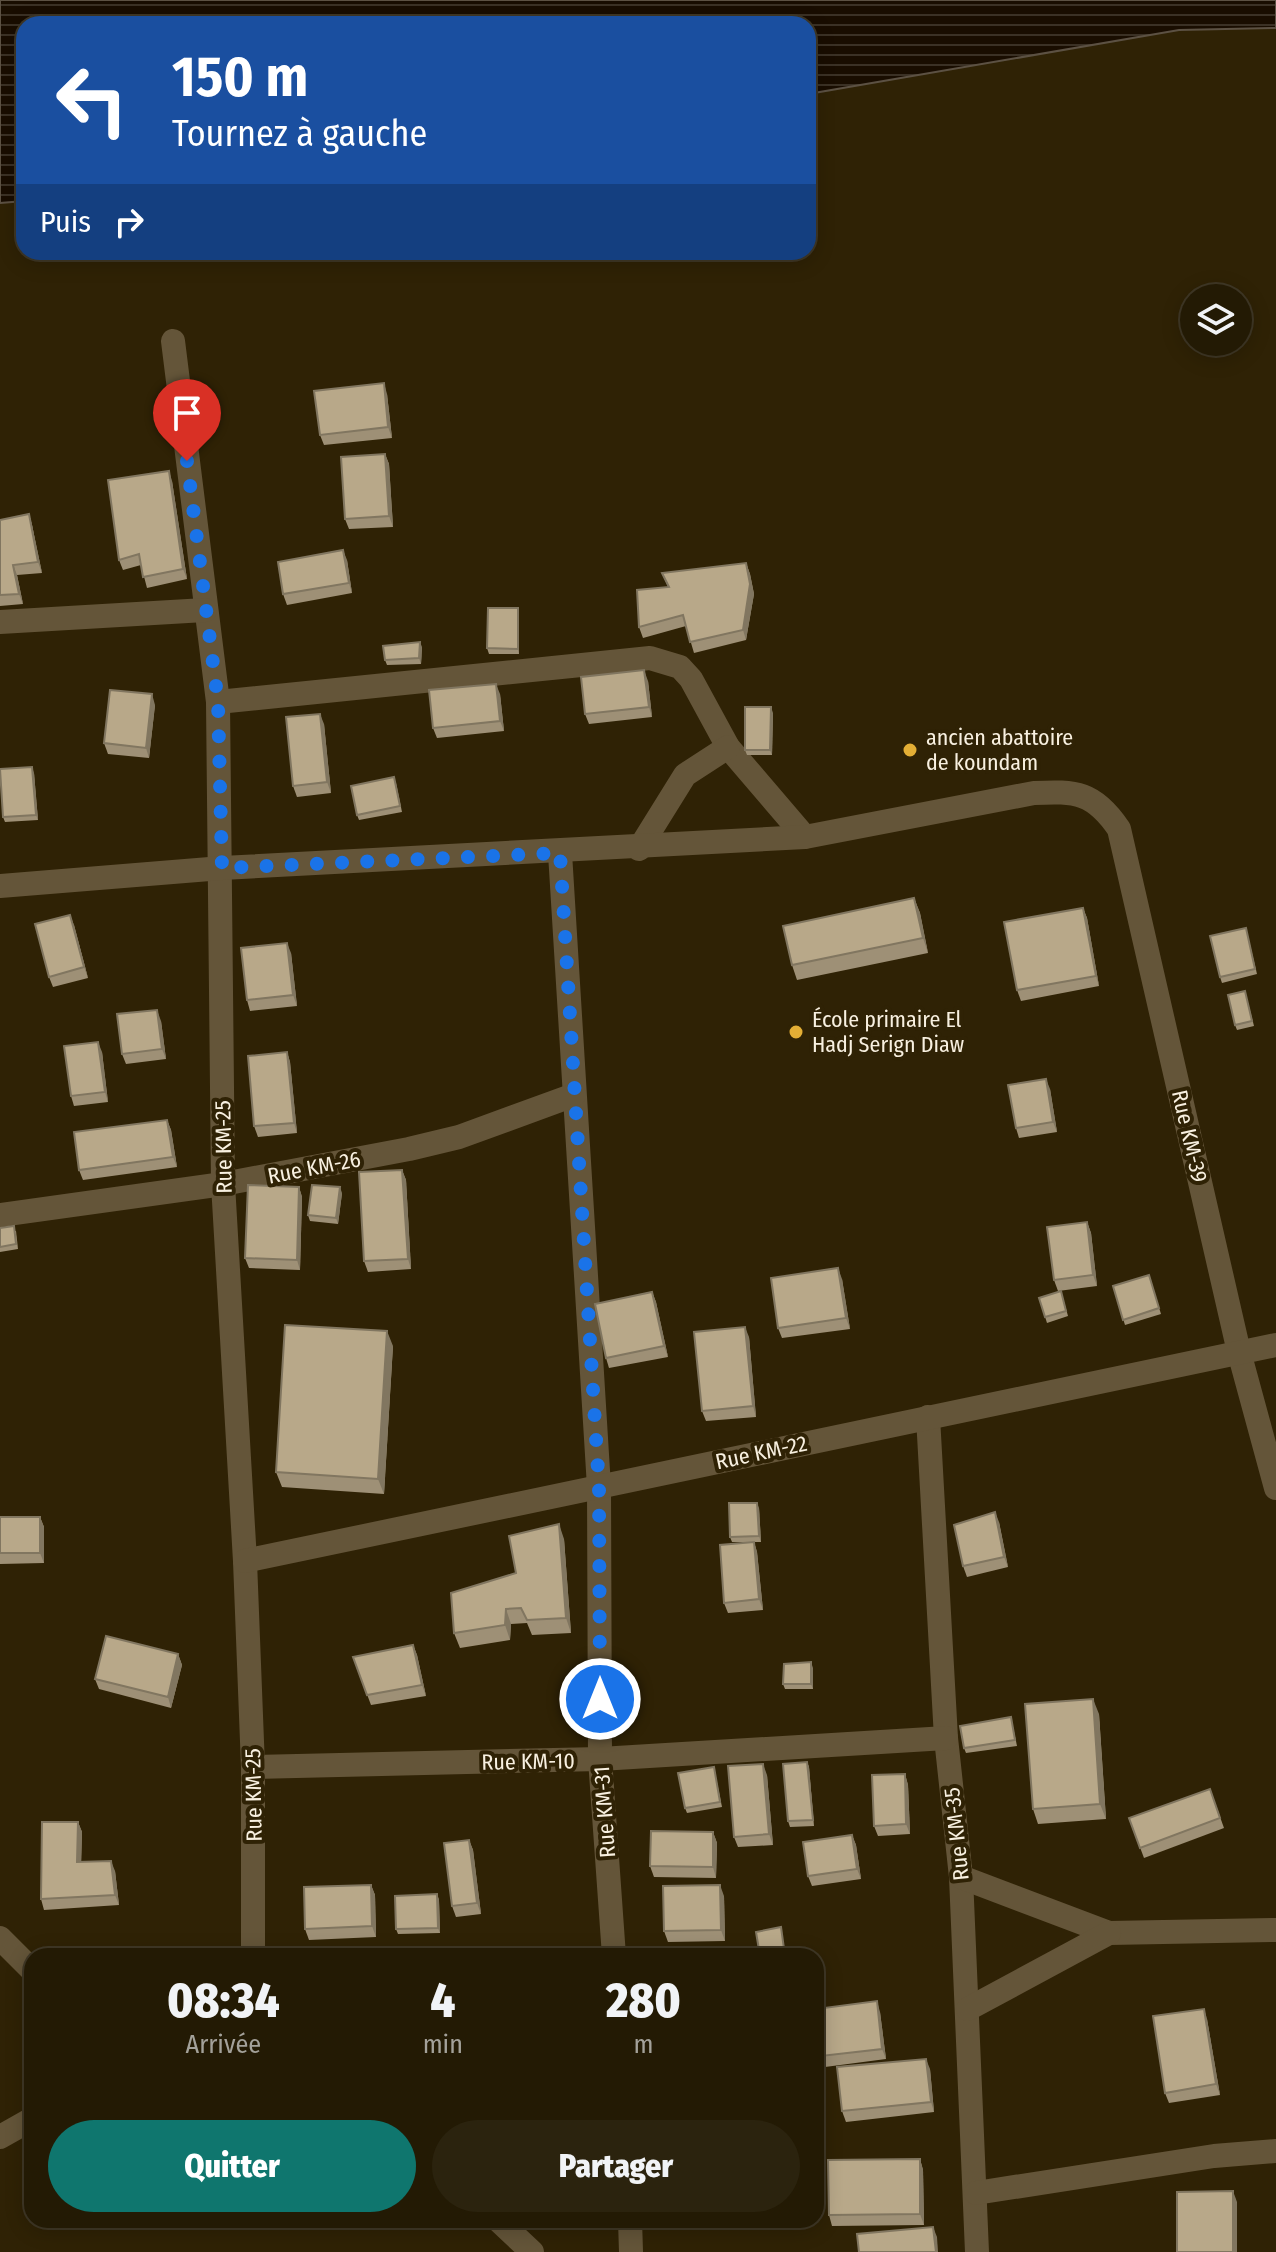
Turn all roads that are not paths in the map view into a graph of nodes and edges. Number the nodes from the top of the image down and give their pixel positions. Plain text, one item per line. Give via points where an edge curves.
1 (173, 341) dead end
2 (205, 610) junction
3 (0, 622) edge
4 (218, 702) junction
5 (728, 747) junction
6 (805, 837) junction
7 (639, 849) junction
8 (560, 853) junction
9 (222, 868) junction
10 (0, 886) edge
11 (574, 1095) junction
12 (223, 1184) junction
13 (0, 1215) edge
14 (1276, 1345) edge
15 (1239, 1352) junction
16 (928, 1417) junction
17 (599, 1487) junction
18 (1276, 1488) edge
19 (245, 1561) junction
20 (946, 1738) junction
21 (600, 1759) junction
22 (253, 1767) junction
23 (961, 1877) junction
24 (1276, 1930) edge
25 (1109, 1933) junction
26 (0, 1938) edge
27 (253, 1948) edge
28 (613, 1948) edge
29 (17, 1963) edge
30 (968, 2009) junction
31 (24, 2124) edge
32 (0, 2137) edge
33 (1276, 2151) edge
34 (976, 2193) junction
35 (506, 2228) edge
36 (630, 2228) edge
37 (532, 2252) edge
38 (631, 2252) edge
39 (977, 2252) edge

1 - 2 street, Rue KM-25
2 - 3 street
2 - 4 street, Rue KM-25
4 - 5 street via 650,658 680,667 691,679
4 - 9 street, Rue KM-25
5 - 6 street
5 - 7 street via 685,775
6 - 7 street
6 - 15 street, Rue KM-39 via 1034,793 1064,791 1087,796 1105,808 1119,829
7 - 8 street
8 - 9 street
8 - 11 street, Rue KM-31
9 - 10 street
9 - 12 street, Rue KM-25
11 - 12 street, Rue KM-26 via 459,1137
11 - 17 street, Rue KM-31
12 - 13 street, Rue KM-26
12 - 19 street, Rue KM-25
14 - 15 street, Rue KM-22
15 - 16 street, Rue KM-22
15 - 18 street, Rue KM-39
16 - 17 street, Rue KM-22
16 - 20 street, Rue KM-35
17 - 19 street, Rue KM-22
17 - 21 street, Rue KM-31
19 - 22 street, Rue KM-25
20 - 21 street, Rue KM-10
20 - 23 street, Rue KM-35
21 - 22 street, Rue KM-10
21 - 28 street, Rue KM-31
22 - 27 street, Rue KM-25
23 - 25 street
23 - 30 street, Rue KM-35
24 - 25 street
25 - 30 street
26 - 29 street
30 - 34 street, Rue KM-35
31 - 32 street
33 - 34 street
34 - 39 street, Rue KM-35
35 - 37 street
36 - 38 street

